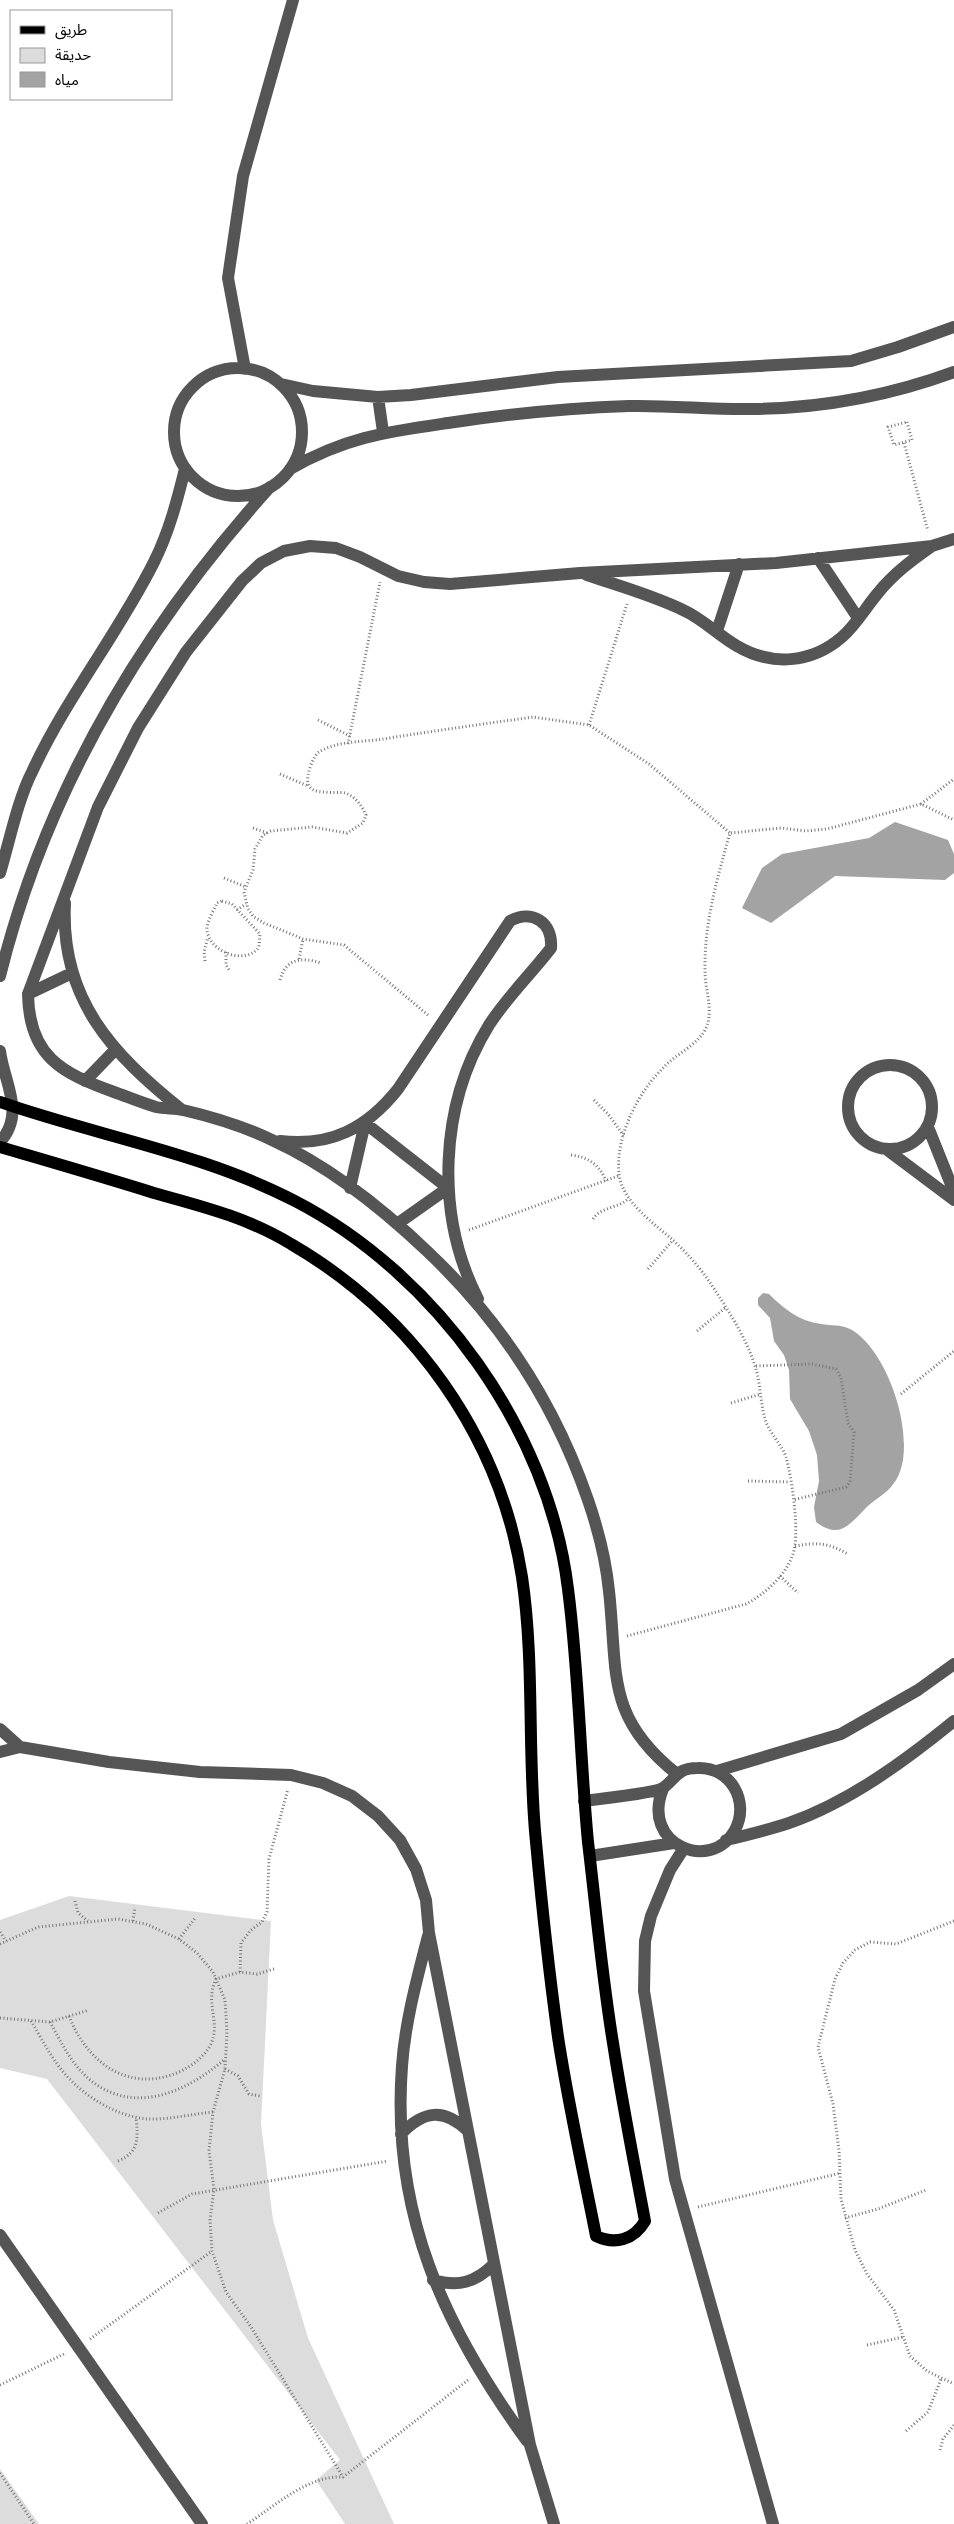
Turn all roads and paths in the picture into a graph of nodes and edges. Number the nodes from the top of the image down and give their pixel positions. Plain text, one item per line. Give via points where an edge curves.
1 (293, 0) edge
2 (954, 327) edge
3 (245, 369) junction
4 (954, 372) edge
5 (281, 384) junction
6 (378, 397) junction
7 (383, 432) junction
8 (904, 443) junction
9 (186, 469) junction
10 (290, 469) junction
11 (270, 487) junction
12 (954, 539) edge
13 (954, 544) edge
14 (932, 546) junction
15 (818, 558) junction
16 (739, 564) junction
17 (382, 568) junction
18 (580, 573) junction
19 (631, 590) junction
20 (858, 618) junction
21 (717, 631) junction
22 (318, 720) dead end
23 (589, 725) junction
24 (350, 736) junction
25 (348, 744) junction
26 (280, 774) dead end
27 (954, 779) edge
28 (308, 786) junction
29 (921, 804) junction
30 (954, 820) edge
31 (253, 828) dead end
32 (267, 833) junction
33 (730, 833) junction
34 (0, 873) edge
35 (224, 878) dead end
36 (246, 887) junction
37 (66, 891) junction
38 (246, 904) junction
39 (237, 910) junction
40 (209, 936) junction
41 (303, 939) junction
42 (226, 952) junction
43 (299, 959) junction
44 (205, 961) dead end
45 (322, 963) dead end
46 (229, 970) dead end
47 (72, 973) junction
48 (0, 976) edge
49 (280, 980) dead end
50 (28, 994) junction
51 (440, 1025) junction
52 (115, 1050) junction
53 (0, 1051) edge
54 (85, 1081) junction
55 (594, 1100) dead end
56 (0, 1102) edge
57 (14, 1107) junction
58 (182, 1110) junction
59 (365, 1123) junction
60 (928, 1126) junction
61 (624, 1136) junction
62 (274, 1141) junction
63 (0, 1142) edge
64 (0, 1147) edge
65 (886, 1149) junction
66 (571, 1155) dead end
67 (619, 1176) junction
68 (606, 1180) junction
69 (350, 1188) junction
70 (448, 1188) junction
71 (954, 1192) edge
72 (629, 1198) junction
73 (954, 1200) edge
74 (593, 1219) dead end
75 (397, 1224) junction
76 (455, 1236) junction
77 (673, 1240) junction
78 (648, 1270) dead end
79 (725, 1308) junction
80 (485, 1312) junction
81 (697, 1330) dead end
82 (954, 1351) edge
83 (756, 1366) junction
84 (761, 1394) junction
85 (901, 1394) dead end
86 (731, 1403) dead end
87 (748, 1481) dead end
88 (790, 1482) junction
89 (793, 1500) junction
90 (795, 1546) junction
91 (848, 1554) dead end
92 (780, 1576) junction
93 (798, 1594) dead end
94 (614, 1640) junction
95 (954, 1664) edge
96 (954, 1722) edge
97 (0, 1729) edge
98 (20, 1747) junction
99 (0, 1752) edge
100 (717, 1771) junction
101 (677, 1774) junction
102 (291, 1775) junction
103 (663, 1789) junction
104 (584, 1800) junction
105 (726, 1840) junction
106 (679, 1845) junction
107 (590, 1856) junction
108 (75, 1901) dead end
109 (135, 1907) dead end
110 (196, 1917) dead end
111 (89, 1921) junction
112 (132, 1921) junction
113 (954, 1922) edge
114 (0, 1932) edge
115 (429, 1933) junction
116 (179, 1939) junction
117 (6, 1941) junction
118 (0, 1944) edge
119 (274, 1970) dead end
120 (240, 1972) junction
121 (216, 1979) junction
122 (90, 2010) dead end
123 (69, 2016) junction
124 (0, 2018) edge
125 (31, 2021) junction
126 (50, 2022) junction
127 (225, 2059) junction
128 (225, 2069) junction
129 (260, 2096) dead end
130 (213, 2112) junction
131 (136, 2117) junction
132 (468, 2131) junction
133 (401, 2134) junction
134 (404, 2158) junction
135 (118, 2161) dead end
136 (840, 2172) junction
137 (214, 2189) junction
138 (926, 2190) dead end
139 (682, 2210) junction
140 (158, 2214) dead end
141 (845, 2218) junction
142 (0, 2235) edge
143 (212, 2252) junction
144 (494, 2264) junction
145 (433, 2280) junction
146 (903, 2337) junction
147 (867, 2345) dead end
148 (78, 2347) junction
149 (478, 2372) junction
150 (941, 2379) junction
151 (954, 2384) edge
152 (0, 2385) edge
153 (954, 2425) edge
154 (906, 2431) dead end
155 (530, 2445) junction
156 (940, 2450) dead end
157 (0, 2473) edge
158 (343, 2477) junction
159 (34, 2524) edge
160 (202, 2524) edge
161 (247, 2524) edge
162 (554, 2524) edge
163 (773, 2524) edge

1 - 3 street via 243,176 228,278
2 - 6 street via 851,361 558,377
3 - 5 street
3 - 9 street via 219,372 196,385 187,395 175,424 178,455
4 - 7 street via 866,398 810,406 754,410 620,407 506,414
5 - 6 street via 321,392
5 - 10 street via 300,418 301,445
6 - 7 street
7 - 10 street via 327,449
8 - 8 path via 912,438 907,422 888,427 894,445
8 - 14 path
9 - 11 street via 198,483 215,492 234,496 253,494
9 - 34 street via 169,528 154,562 64,709 30,774
10 - 11 street
11 - 48 street via 181,593 102,717 66,786 36,858
12 - 14 street
13 - 14 street
14 - 15 street
14 - 20 street via 902,568
15 - 16 street
15 - 20 street
16 - 18 street
16 - 21 street
17 - 18 street via 407,578 450,584
17 - 24 path
17 - 37 street via 336,548 310,546 284,551 261,563 242,581 186,652 138,728 98,808
18 - 19 street
19 - 21 street via 685,610
19 - 23 path
20 - 21 street via 843,636 824,650 802,658 779,660 756,656
22 - 24 path
23 - 25 path via 533,717
23 - 33 path via 649,764
24 - 25 path
25 - 28 path via 318,752 307,780
26 - 28 path
27 - 29 path
28 - 32 path via 352,797 366,815 363,823 347,832 312,827
29 - 30 path
29 - 33 path via 827,829 781,828
31 - 32 path
32 - 36 path via 255,849 253,870
33 - 61 path via 706,930 704,973 710,1019 706,1030 663,1067 644,1090
35 - 36 path
36 - 38 path
37 - 47 street via 65,928
37 - 50 street
38 - 39 path
38 - 41 path via 254,918
39 - 40 path via 227,901 217,903 208,922
39 - 42 path via 260,934 259,947 250,956
40 - 42 path via 217,948
40 - 44 path
41 - 43 path
41 - 51 path via 344,945
42 - 46 path
43 - 45 path
43 - 49 path via 286,966
47 - 50 street
47 - 52 street via 89,1014
50 - 54 street via 31,1022 42,1047 53,1062
51 - 59 street via 398,1089
51 - 70 street via 510,921 533,916 546,925 551,948 510,995 472,1060 459,1095 452,1132
52 - 54 street
52 - 58 street
53 - 57 street
54 - 58 street via 157,1107
55 - 61 path
56 - 57 main road
57 - 63 street via 8,1130
57 - 104 main road via 232,1173 296,1202 355,1239 401,1277 456,1334 497,1392 524,1444 553,1519 568,1587
58 - 62 street
59 - 62 street via 321,1141
59 - 69 street
59 - 70 street
60 - 65 street via 917,1139 902,1147
60 - 65 street via 932,1101 920,1077 896,1065 870,1070 852,1089 849,1116 862,1138
60 - 71 street
61 - 67 path
62 - 69 street
64 - 107 main road via 234,1216 289,1242 340,1274 386,1314 426,1358 460,1408 488,1461 508,1518 522,1577 535,1838 558,2038 596,2236 620,2241 635,2234 645,2221 612,2041
65 - 73 street
66 - 68 path via 589,1159
67 - 68 path
67 - 72 path
68 - 76 path
69 - 75 street
70 - 75 street
70 - 76 street
72 - 74 path via 603,1210
72 - 77 path via 649,1222
75 - 80 street
76 - 80 street via 463,1265
77 - 78 path
77 - 79 path via 699,1268
79 - 81 path
79 - 83 path via 743,1336
80 - 94 street via 535,1383 574,1461 600,1544 609,1587
82 - 85 path
83 - 84 path
83 - 89 path via 812,1364 836,1369 841,1378 848,1423 854,1432 850,1482 846,1487
84 - 86 path
84 - 88 path via 767,1423 785,1456
87 - 88 path
88 - 89 path
89 - 90 path
90 - 91 path via 816,1542 835,1546
90 - 92 path
92 - 93 path
92 - 94 path via 759,1597 746,1604
94 - 101 street via 615,1677 620,1700 630,1722 642,1742
95 - 100 street via 903,1699 841,1734
96 - 105 street via 860,1788 790,1822
97 - 98 street
98 - 99 street
98 - 102 street via 182,1770
100 - 101 street via 696,1768
100 - 105 street via 733,1784 740,1803 738,1824
101 - 103 street
102 - 115 street via 323,1783 352,1796 378,1816 400,1840 426,1900
102 - 120 path via 269,1859 267,1912 262,1922 241,1943
103 - 104 street
103 - 106 street via 657,1808 658,1818
104 - 107 main road
105 - 106 street via 719,1846 702,1851
106 - 107 street
106 - 139 street via 649,1924 643,1966 645,2001 674,2180
108 - 111 path via 78,1913
109 - 112 path
110 - 116 path
111 - 112 path
111 - 117 path via 38,1927
112 - 116 path
113 - 136 path via 896,1944 870,1942 855,1950 843,1963 818,2047 833,2104
114 - 117 path
115 - 132 street
115 - 133 street via 412,1998 402,2066
116 - 121 path via 197,1953
117 - 118 path
119 - 120 path via 257,1974
120 - 121 path
121 - 123 path via 210,1996 214,2014 211,2044 196,2061 165,2077 145,2080 110,2069 90,2054 77,2036
121 - 127 path via 225,2000
122 - 123 path
123 - 126 path
124 - 125 path
125 - 126 path
125 - 131 path via 55,2062 80,2089 108,2107
126 - 127 path via 65,2050 84,2074 113,2093 149,2099 164,2096 207,2075
127 - 128 path
128 - 129 path via 238,2076 249,2094
128 - 130 path
130 - 131 path via 148,2119
130 - 137 path via 210,2151
131 - 135 path via 136,2147
132 - 133 street via 457,2120 442,2115 426,2115 412,2122
132 - 144 street
133 - 134 street
134 - 137 path
134 - 145 street via 418,2232
136 - 139 path
136 - 141 path
137 - 140 path via 192,2194
137 - 143 path via 210,2220
138 - 141 path
139 - 163 street
141 - 146 path via 866,2274 894,2310
142 - 148 street
143 - 148 path
143 - 158 path via 226,2292
144 - 145 street via 482,2276 466,2283 449,2284
144 - 155 street
145 - 149 street
146 - 147 path
146 - 150 path via 910,2356
148 - 152 path
148 - 160 street
149 - 155 street
149 - 158 path
150 - 151 path
150 - 154 path via 928,2412
153 - 156 path via 942,2439
155 - 162 street
157 - 159 path
158 - 161 path via 331,2476 309,2484

